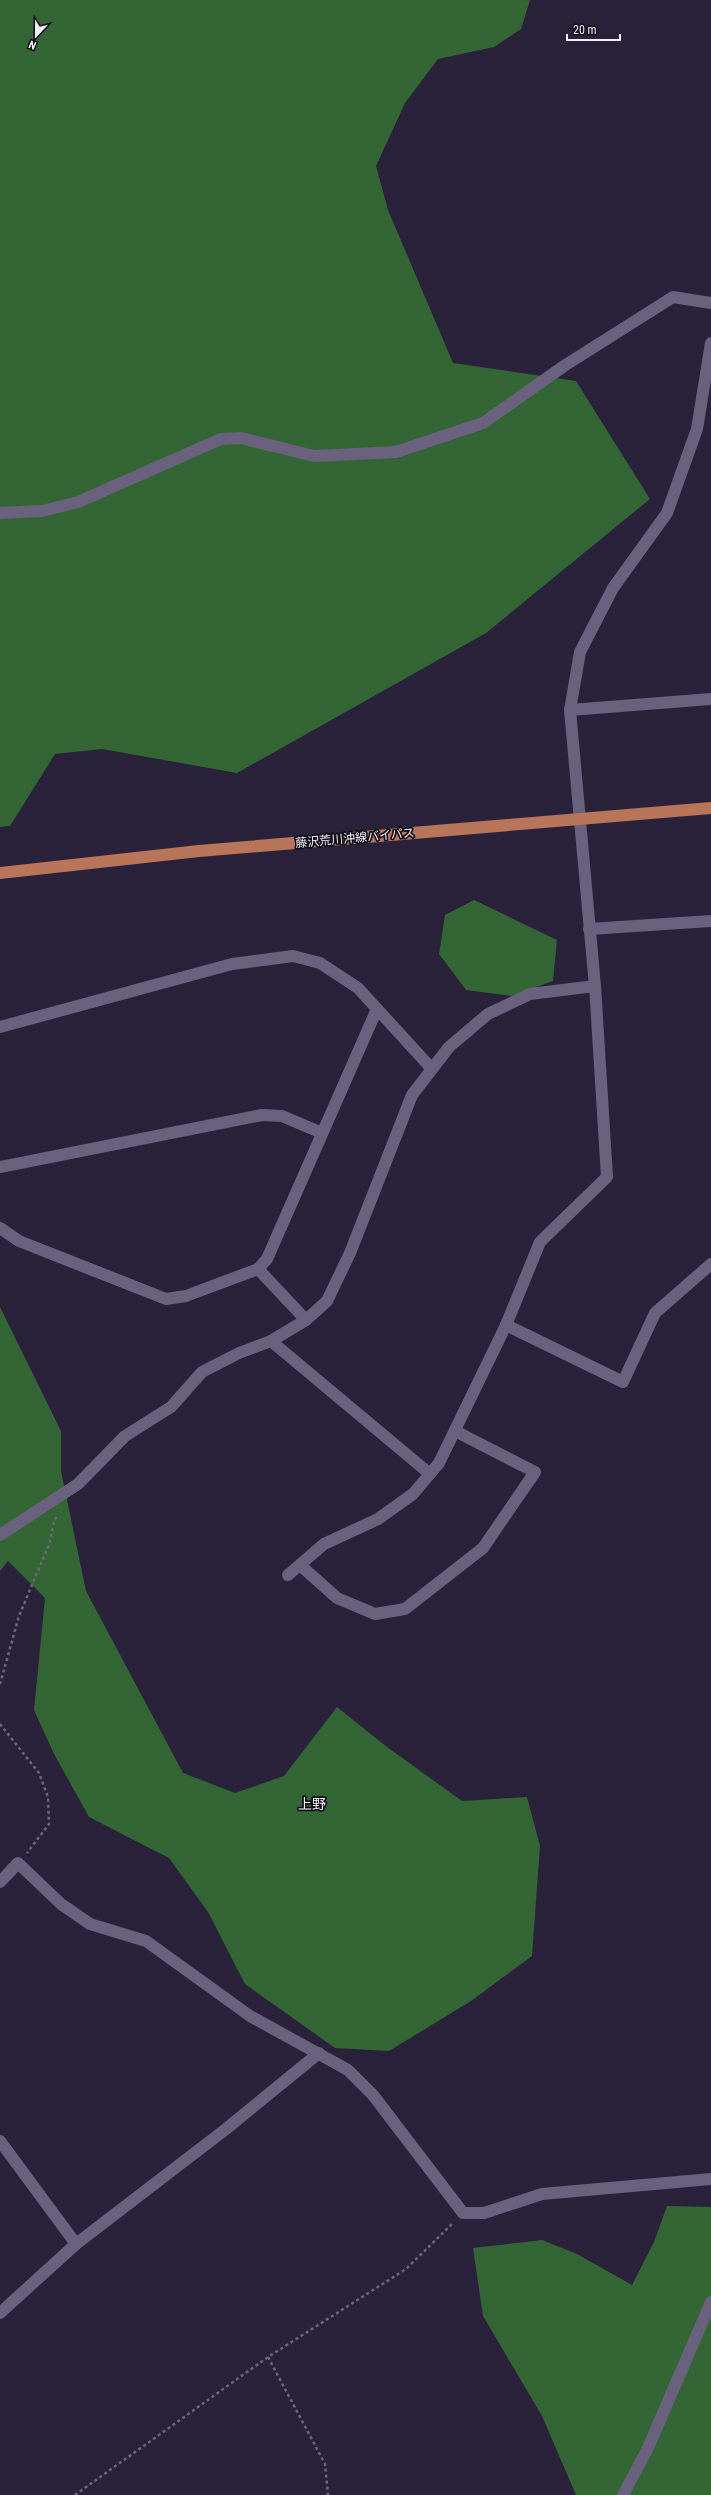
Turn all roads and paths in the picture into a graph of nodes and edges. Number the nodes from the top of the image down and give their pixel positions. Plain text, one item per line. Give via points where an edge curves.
1 (711, 303) edge
2 (711, 343) edge
3 (0, 513) edge
4 (711, 699) edge
5 (570, 710) junction
6 (711, 808) edge
7 (579, 819) junction
8 (0, 872) edge
9 (711, 921) edge
10 (589, 929) junction
11 (595, 986) junction
12 (377, 1009) junction
13 (0, 1027) edge
14 (432, 1068) junction
15 (322, 1134) junction
16 (0, 1167) edge
17 (0, 1228) edge
18 (711, 1264) edge
19 (258, 1269) junction
20 (306, 1320) junction
21 (506, 1325) junction
22 (271, 1340) junction
23 (454, 1431) junction
24 (430, 1474) junction
25 (58, 1515) dead end
26 (0, 1535) edge
27 (300, 1565) junction
28 (288, 1575) dead end
29 (0, 1684) edge
30 (0, 1724) edge
31 (18, 1863) junction
32 (0, 1882) edge
33 (319, 2053) junction
34 (0, 2141) edge
35 (711, 2179) edge
36 (463, 2213) junction
37 (76, 2244) junction
38 (711, 2302) edge
39 (0, 2313) edge
40 (268, 2357) junction
41 (75, 2495) edge
42 (328, 2495) edge
43 (623, 2495) edge

1 - 3 street via 673,297 564,366 483,423 396,452 314,456 241,438 221,439 78,502 42,511
2 - 5 street via 697,429 667,513 613,588 580,652
4 - 5 street
5 - 7 street
6 - 7 main road, 藤沢荒川沖線バイパス
7 - 8 main road, 藤沢荒川沖線バイパス via 125,858
7 - 10 street
9 - 10 street
10 - 11 street
11 - 14 street via 530,994 488,1014 449,1047
11 - 21 street via 607,1177 540,1242
12 - 13 street via 358,988 320,963 293,956 232,964
12 - 14 street
12 - 15 street
14 - 20 street via 412,1095 350,1253 327,1301
15 - 16 street via 282,1116 262,1115
15 - 19 street via 267,1259
17 - 19 street via 19,1241 166,1299 186,1296
18 - 21 street via 655,1313 623,1382
19 - 20 street
20 - 22 street
21 - 23 street
22 - 24 street
22 - 26 street via 202,1372 171,1407 125,1436 78,1484
23 - 24 street via 439,1464
23 - 27 street via 535,1472 483,1548 405,1609 375,1614 337,1598
24 - 27 street via 412,1494 378,1519 324,1544
25 - 29 path via 54,1521 50,1542 19,1616
27 - 28 street
30 - 31 path via 39,1774 48,1797 49,1824
31 - 32 street
31 - 33 street via 61,1904 90,1924 146,1941 250,2016
33 - 36 street via 348,2070 373,2095
33 - 37 street via 226,2129
34 - 37 street
35 - 36 street via 542,2194 484,2213
36 - 40 path via 406,2269
37 - 39 street
38 - 43 street via 648,2448
40 - 41 path
40 - 42 path via 325,2464

